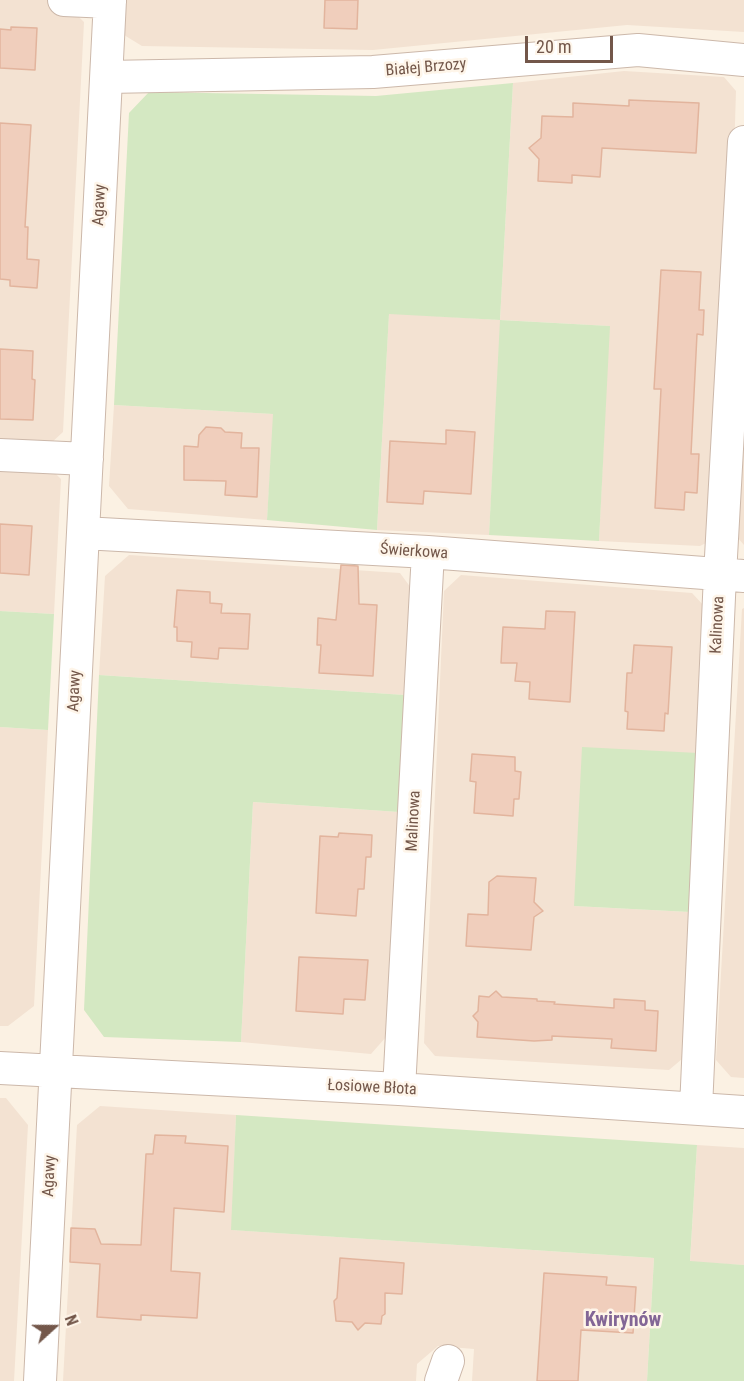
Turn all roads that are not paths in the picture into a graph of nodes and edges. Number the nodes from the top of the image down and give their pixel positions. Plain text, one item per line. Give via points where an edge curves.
1 (64, 0) edge
2 (110, 1) edge
3 (744, 60) edge
4 (107, 77) junction
5 (744, 142) edge
6 (0, 455) edge
7 (87, 459) junction
8 (83, 533) junction
9 (428, 552) junction
10 (732, 575) edge
11 (0, 1068) edge
12 (56, 1071) junction
13 (399, 1089) junction
14 (696, 1108) junction
15 (744, 1112) edge
16 (40, 1381) edge

1 - 2 street
2 - 4 street, Agawy
3 - 4 street, Białej Brzozy via 638,50 373,72
4 - 7 street, Agawy
5 - 10 street, Kalinowa
6 - 7 street
7 - 8 street, Agawy
8 - 9 street, Świerkowa
8 - 12 street, Agawy
9 - 10 street, Świerkowa
9 - 13 street, Malinowa
10 - 14 street, Kalinowa
11 - 12 street, Łosiowe Błota
12 - 13 street, Łosiowe Błota
12 - 16 street, Agawy
13 - 14 street, Łosiowe Błota
14 - 15 street, Łosiowe Błota

